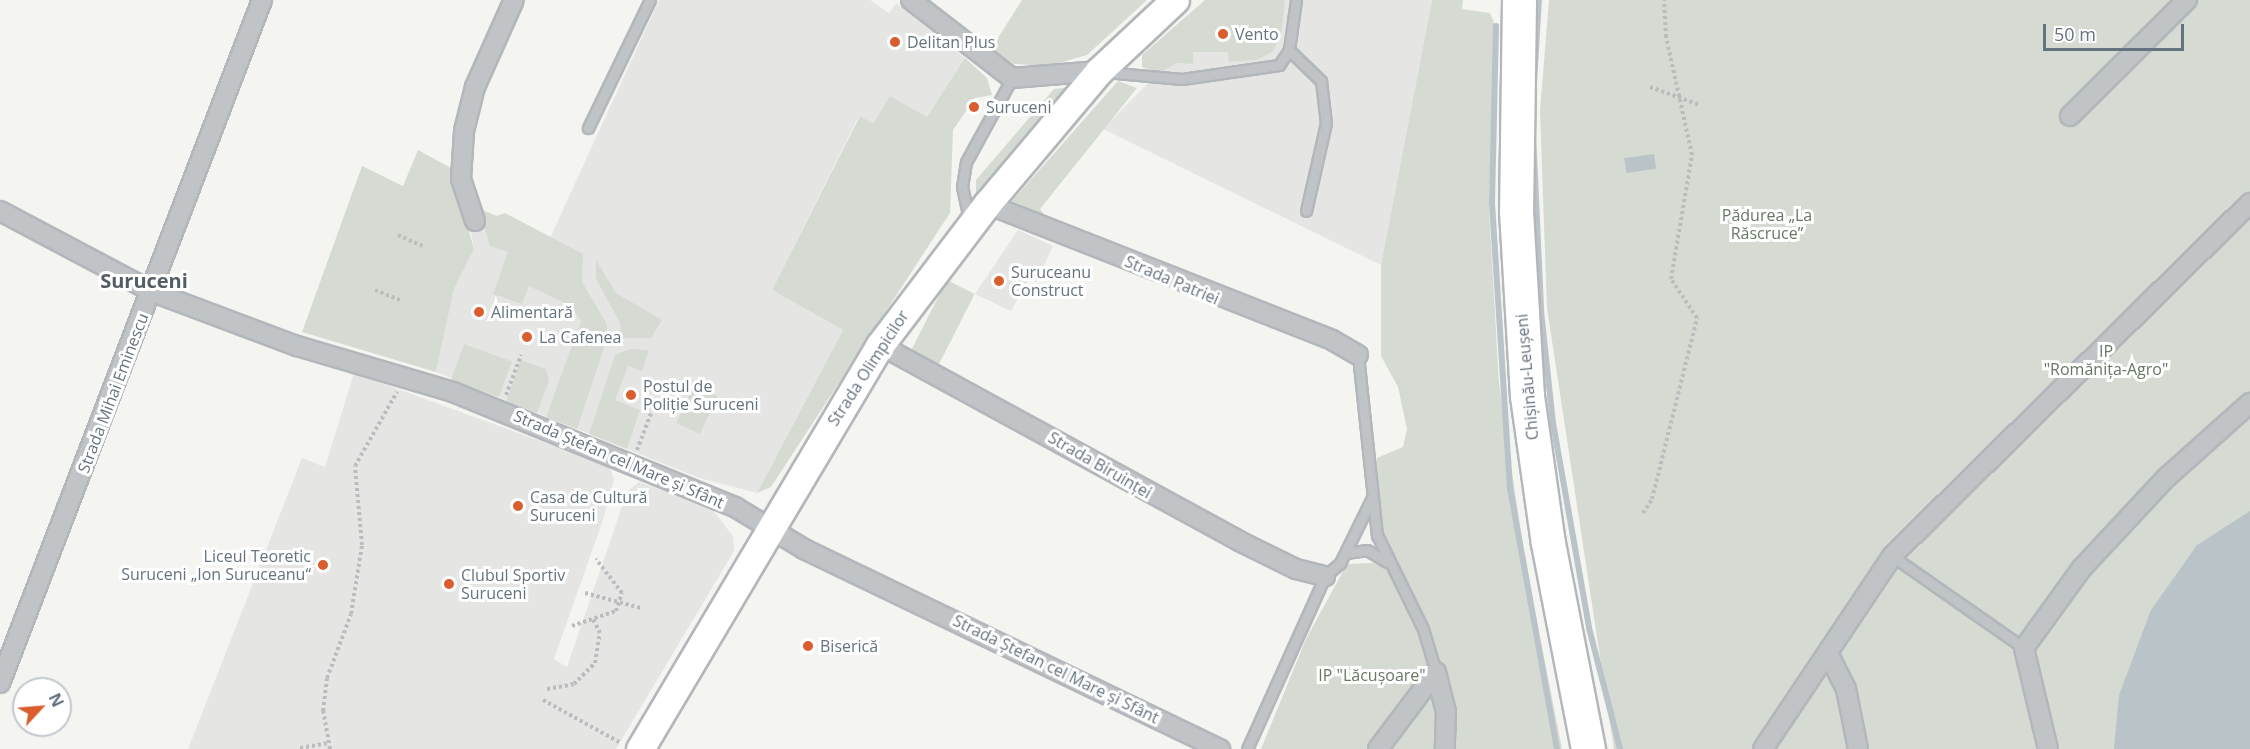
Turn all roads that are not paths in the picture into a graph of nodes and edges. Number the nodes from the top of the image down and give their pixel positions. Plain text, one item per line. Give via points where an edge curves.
1 (262, 0) edge
2 (514, 0) edge
3 (650, 0) edge
4 (911, 0) edge
5 (1175, 0) edge
6 (1296, 0) edge
7 (1519, 0) edge
8 (2187, 0) edge
9 (1289, 50) junction
10 (1099, 71) junction
11 (1012, 78) junction
12 (2070, 116) dead end
13 (588, 128) dead end
14 (2250, 203) edge
15 (987, 204) junction
16 (0, 211) edge
17 (1306, 211) dead end
18 (475, 221) dead end
19 (970, 226) junction
20 (153, 292) junction
21 (880, 345) junction
22 (1358, 355) joint
23 (2250, 403) edge
24 (1373, 496) junction
25 (769, 526) junction
26 (1346, 553) junction
27 (1892, 555) junction
28 (1387, 562) junction
29 (1325, 576) junction
30 (2024, 648) junction
31 (1828, 653) junction
32 (1436, 672) junction
33 (0, 683) edge
34 (640, 749) edge
35 (1220, 749) edge
36 (1247, 749) edge
37 (1378, 749) edge
38 (1445, 749) edge
39 (1588, 749) edge
40 (1763, 749) edge
41 (1858, 749) edge
42 (2048, 749) edge

1 - 20 street, Strada Mihai Eminescu
2 - 18 street via 475,87 461,148 461,179
3 - 13 lane
4 - 11 street
5 - 10 main road, Strada Olimpicilor
6 - 9 lane
7 - 39 highway, Chișinău-Leușeni via 1516,211 1527,396 1548,543
8 - 12 street
9 - 10 lane via 1279,65 1257,72 1182,80
9 - 17 lane via 1321,81 1326,123
10 - 11 street
10 - 15 main road, Strada Olimpicilor
11 - 19 lane via 966,162 962,187
14 - 27 street
15 - 19 main road, Strada Olimpicilor
15 - 22 street, Strada Patriei via 1332,340
16 - 20 street, Strada Ștefan cel Mare și Sfânt
19 - 21 main road, Strada Olimpicilor
20 - 25 street, Strada Ștefan cel Mare și Sfânt via 500,410 632,462
20 - 33 street, Strada Mihai Eminescu
21 - 25 main road, Strada Olimpicilor
21 - 29 street, Strada Biruinței via 1239,541 1296,569
22 - 24 lane
23 - 30 street via 2166,478 2082,568
24 - 26 lane
24 - 28 lane via 1377,535
25 - 34 main road, Strada Olimpicilor
25 - 35 street, Strada Ștefan cel Mare și Sfânt via 804,549
26 - 28 lane via 1367,550
26 - 29 lane
27 - 30 lane
27 - 31 street
28 - 32 lane via 1422,629
29 - 36 lane
30 - 42 street
31 - 40 street
31 - 41 street via 1846,689
32 - 37 street
32 - 38 street via 1446,712

